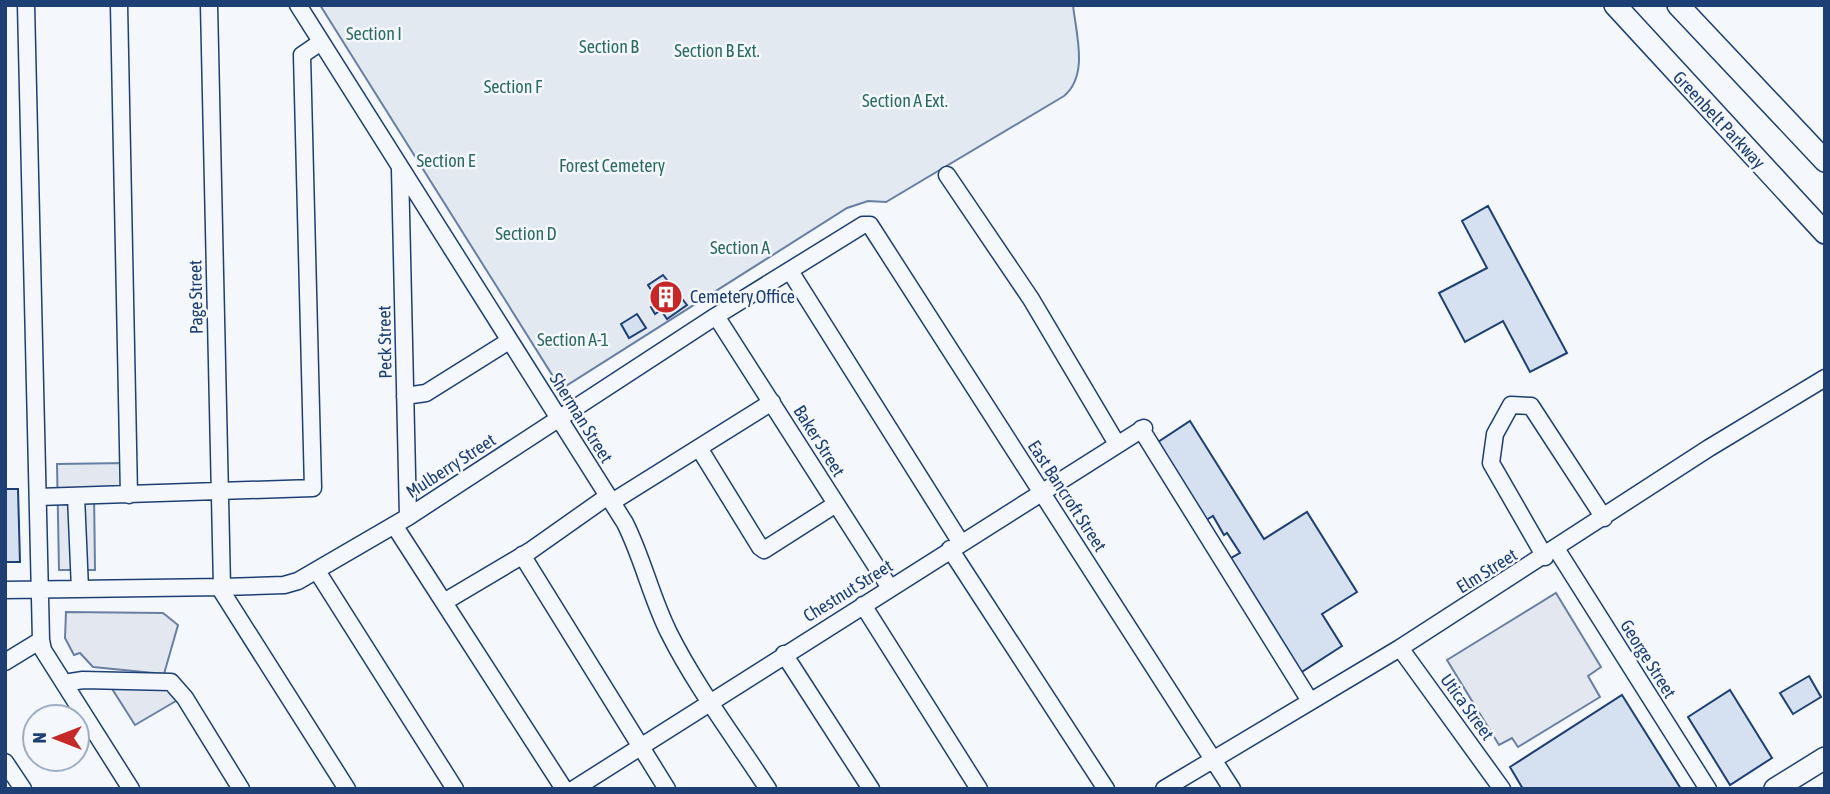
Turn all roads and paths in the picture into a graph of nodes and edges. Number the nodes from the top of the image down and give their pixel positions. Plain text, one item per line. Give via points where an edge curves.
1 (26, 5) edge
2 (119, 5) edge
3 (209, 5) edge
4 (298, 5) edge
5 (1615, 5) edge
6 (1678, 5) edge
7 (321, 41) junction
8 (1825, 161) edge
9 (400, 166) junction
10 (947, 175) dead end
11 (870, 225) joint
12 (1825, 233) edge
13 (790, 271) junction
14 (716, 316) junction
15 (509, 341) junction
16 (1825, 378) edge
17 (405, 396) junction
18 (772, 402) junction
19 (558, 419) junction
20 (1117, 444) junction
21 (699, 448) junction
22 (220, 492) junction
23 (1040, 492) junction
24 (129, 495) junction
25 (76, 496) junction
26 (38, 497) junction
27 (610, 499) junction
28 (836, 504) junction
29 (1604, 518) junction
30 (401, 521) junction
31 (956, 546) junction
32 (1551, 554) junction
33 (522, 555) junction
34 (317, 571) junction
35 (221, 587) junction
36 (890, 588) junction
37 (39, 589) junction
38 (79, 589) junction
39 (5, 590) edge
40 (443, 602) junction
41 (863, 605) junction
42 (41, 639) junction
43 (1400, 648) junction
44 (785, 654) junction
45 (5, 662) edge
46 (64, 683) junction
47 (711, 701) junction
48 (1310, 701) junction
49 (640, 746) junction
50 (1213, 758) junction
51 (1825, 758) edge
52 (5, 762) edge
53 (23, 789) edge
54 (131, 789) edge
55 (241, 789) edge
56 (347, 789) edge
57 (455, 789) edge
58 (564, 789) edge
59 (573, 789) edge
60 (667, 789) edge
61 (768, 789) edge
62 (871, 789) edge
63 (979, 789) edge
64 (1106, 789) edge
65 (1164, 789) edge
66 (1232, 789) edge
67 (1502, 789) edge
68 (1708, 789) edge
69 (1776, 789) edge

1 - 26 street
2 - 24 street
3 - 22 street, Page Street
4 - 7 street, Sherman Street
5 - 12 main road, Greenbelt Parkway
6 - 8 main road
7 - 9 street, Sherman Street
7 - 22 street via 302,55 313,488
9 - 15 street, Sherman Street
9 - 17 street, Peck Street
10 - 20 street via 1031,299
11 - 13 street, Mulberry Street
11 - 23 street, East Bancroft Street
13 - 14 street, Mulberry Street
13 - 31 street
14 - 18 street, Baker Street
14 - 19 street, Mulberry Street
15 - 17 street via 426,393
15 - 19 street, Sherman Street
16 - 29 street, Elm Street
17 - 30 street, Peck Street
18 - 21 street
18 - 28 street, Baker Street
19 - 27 street, Sherman Street
19 - 30 street, Mulberry Street
20 - 23 street, Chestnut Street
20 - 48 street, Chestnut Street via 1142,429
21 - 27 street
21 - 28 street via 764,550
22 - 24 street
22 - 35 street, Page Street
23 - 31 street, Chestnut Street
23 - 50 street, East Bancroft Street
24 - 25 street
25 - 26 street
25 - 38 street
26 - 37 street
27 - 33 street
27 - 47 street, Sherman Street via 641,554 671,636
28 - 36 street, Baker Street
29 - 32 street, Elm Street
29 - 32 street, George Street via 1531,406 1511,405 1495,434 1491,463
30 - 34 street, Mulberry Street
30 - 40 street
31 - 36 street, Chestnut Street
31 - 64 street
32 - 43 street, Elm Street
32 - 68 street, George Street
33 - 40 street
33 - 49 street
34 - 35 street, Mulberry Street via 284,585
34 - 57 street
35 - 38 street, Mulberry Street
35 - 56 street
36 - 41 street, Chestnut Street
37 - 38 street, Mulberry Street
37 - 39 street, Mulberry Street
37 - 42 street
40 - 58 street
41 - 44 street, Chestnut Street
41 - 63 street
42 - 45 street
42 - 46 street
43 - 48 street, Elm Street
43 - 67 street, Utica Street
44 - 47 street, Chestnut Street
44 - 62 street
46 - 54 street
46 - 55 street via 171,682
47 - 49 street, Chestnut Street
47 - 61 street, Sherman Street
48 - 50 street, Elm Street
49 - 59 street, Chestnut Street
49 - 60 street
50 - 65 street, Elm Street
50 - 66 street, East Bancroft Street
51 - 69 main road
52 - 53 street

